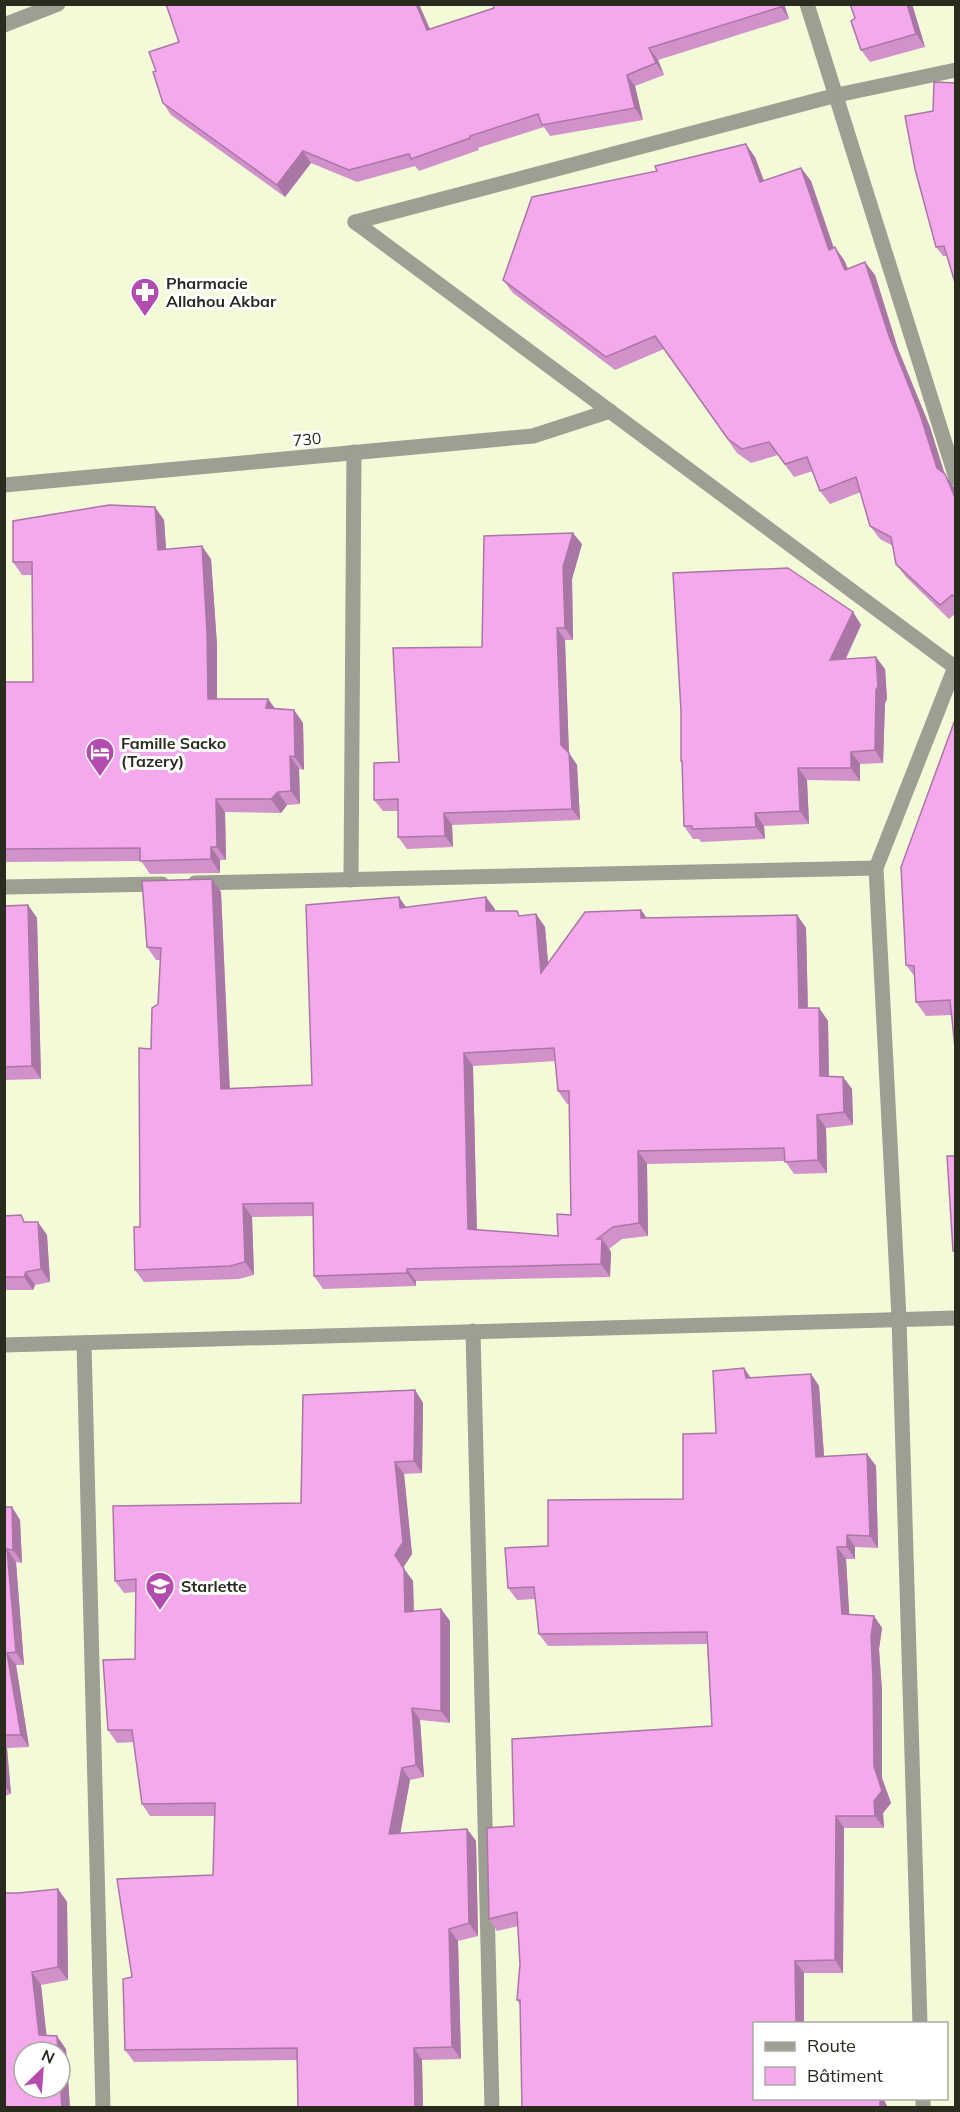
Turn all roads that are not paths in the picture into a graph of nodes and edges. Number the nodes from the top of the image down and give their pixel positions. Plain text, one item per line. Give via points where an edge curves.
1 (58, 4) edge
2 (807, 4) edge
3 (4, 25) edge
4 (956, 70) edge
5 (837, 95) junction
6 (610, 411) junction
7 (354, 452) junction
8 (956, 478) edge
9 (4, 485) edge
10 (955, 668) edge
11 (876, 868) junction
12 (351, 880) junction
13 (4, 887) edge
14 (899, 1318) junction
15 (956, 1318) edge
16 (472, 1330) junction
17 (84, 1343) junction
18 (4, 1345) edge
19 (920, 2022) edge
20 (102, 2108) edge
21 (492, 2108) edge

1 - 3 street
2 - 5 street
4 - 5 street
5 - 6 street via 355,222
5 - 8 street
6 - 7 street, 730 via 533,436
6 - 10 street
7 - 9 street, 730
7 - 12 street
10 - 11 street
11 - 12 street
11 - 14 street
12 - 13 street
14 - 15 street
14 - 16 street
14 - 19 street
16 - 17 street
16 - 21 street
17 - 18 street
17 - 20 street

